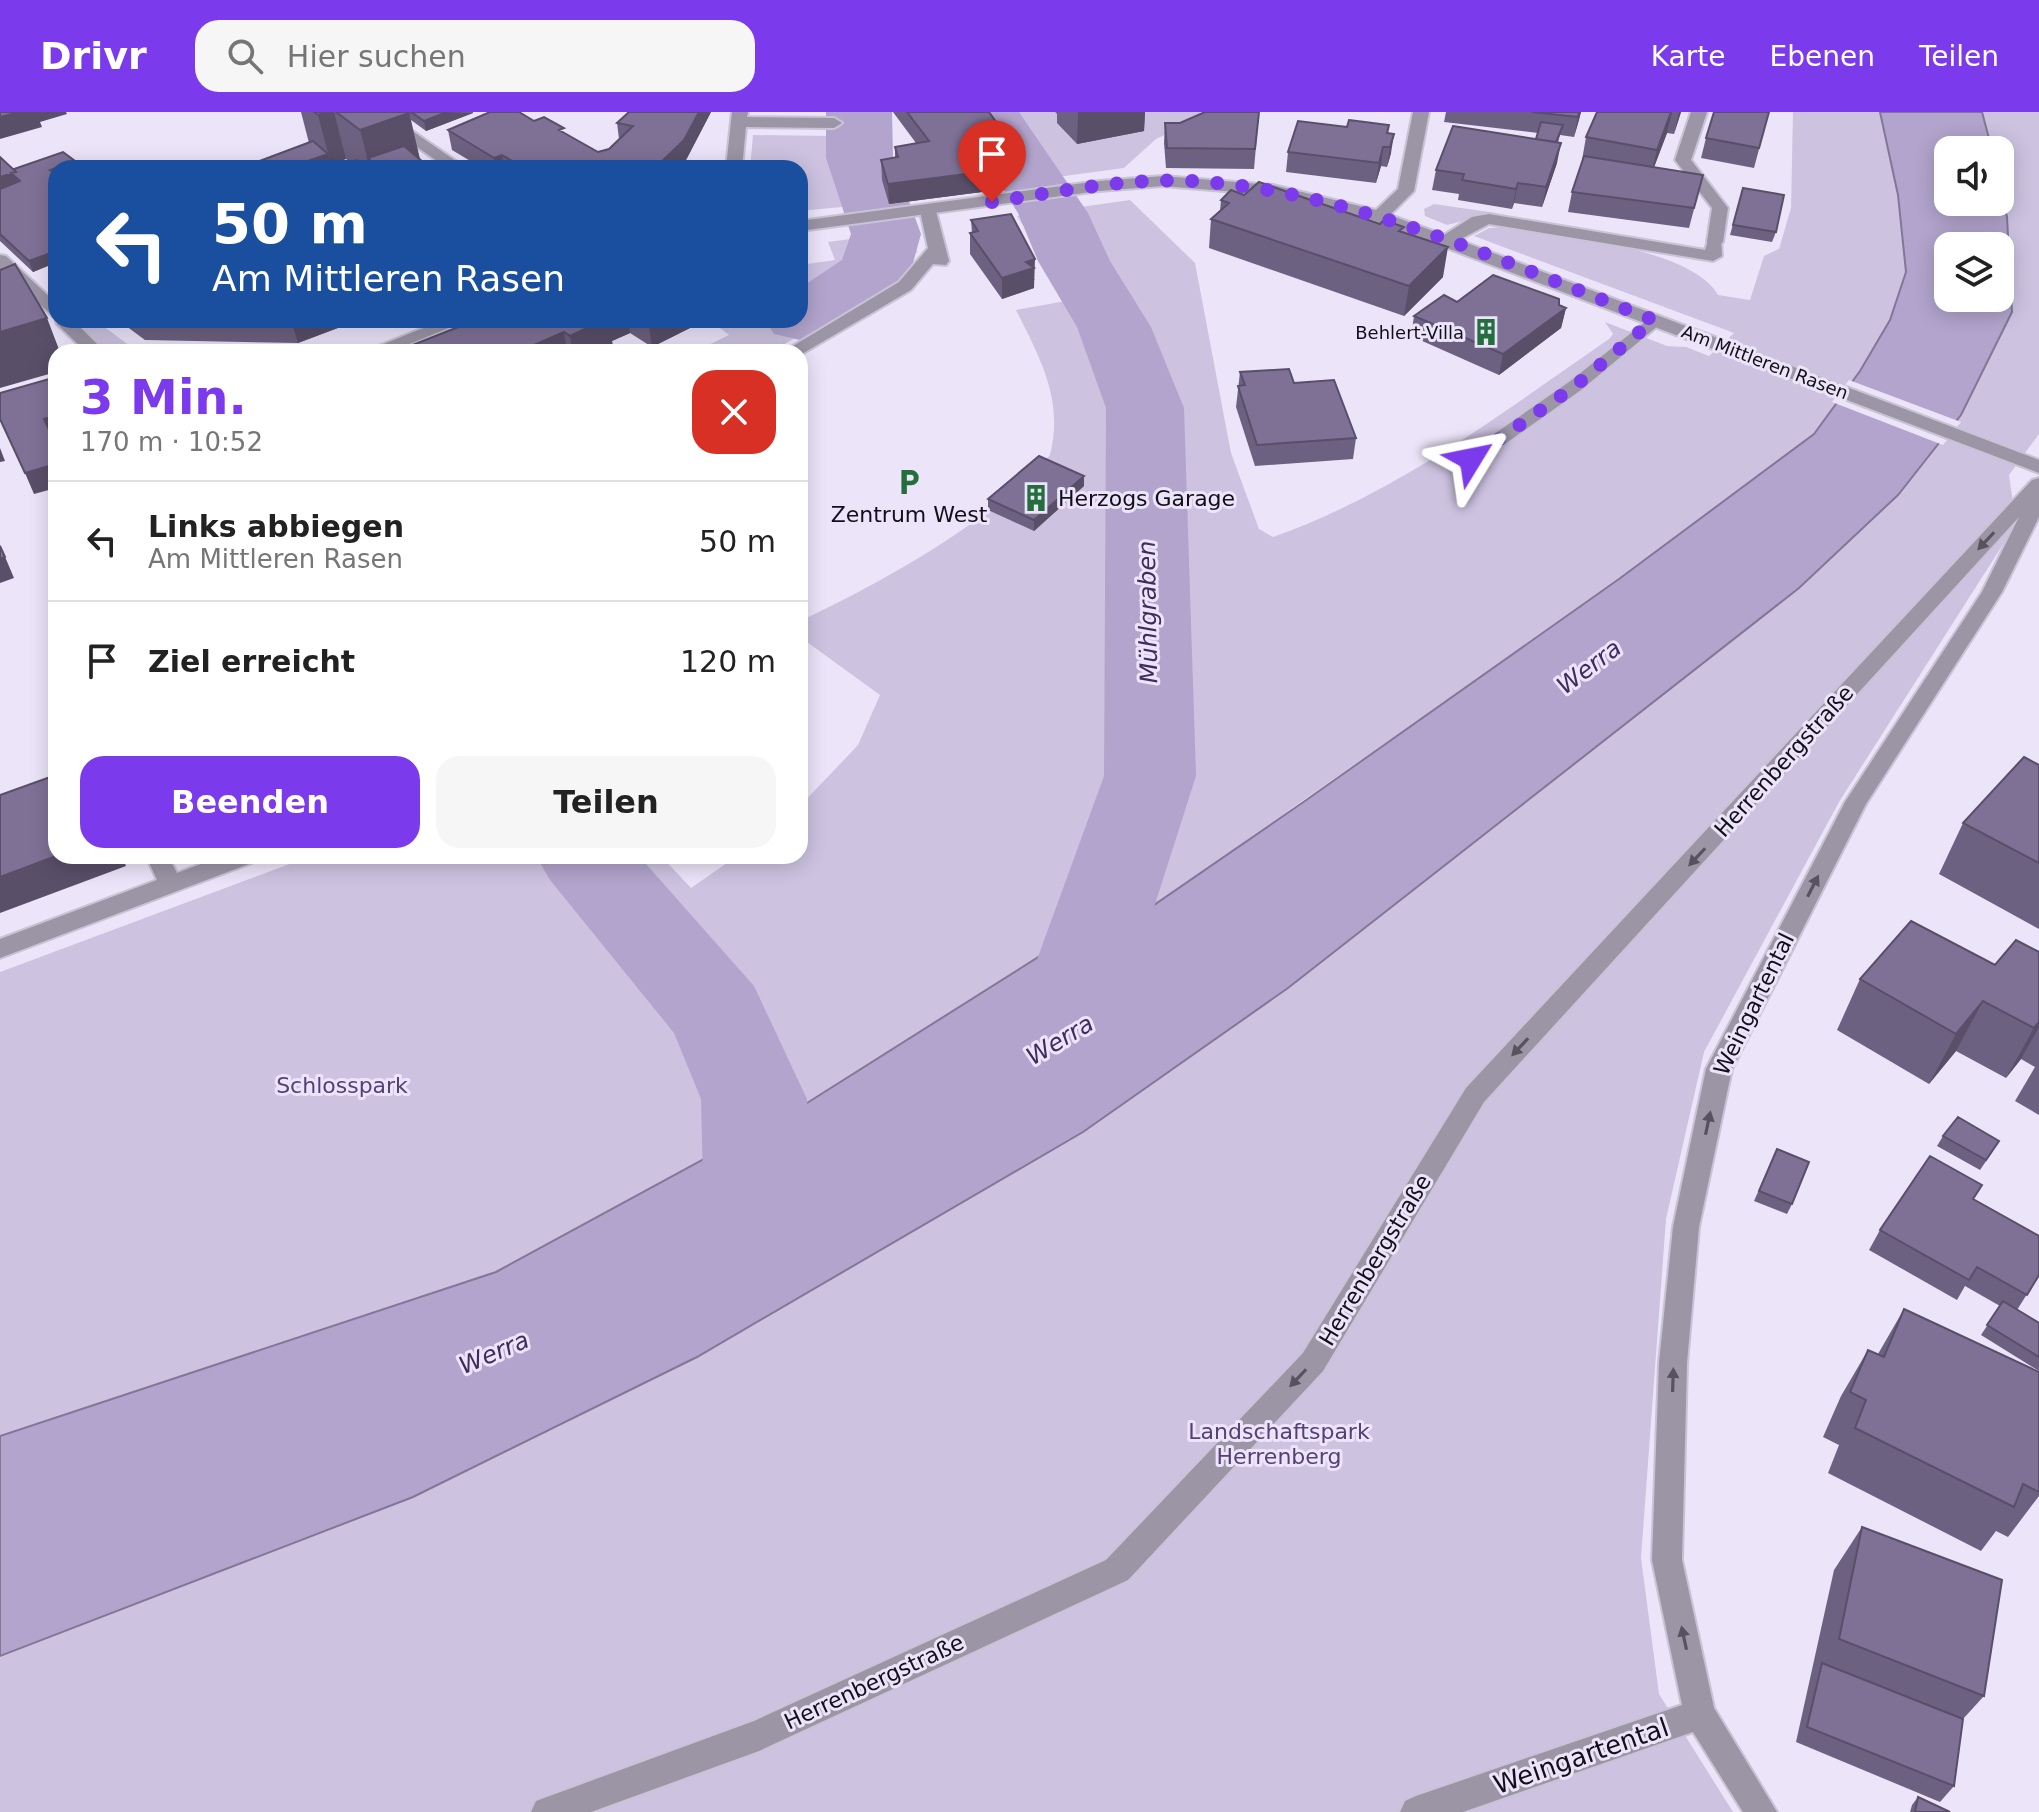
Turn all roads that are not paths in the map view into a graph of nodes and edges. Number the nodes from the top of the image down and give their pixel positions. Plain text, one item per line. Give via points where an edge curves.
1 (375, 112) edge
2 (1421, 112) edge
3 (1699, 112) edge
4 (739, 117) edge
5 (834, 123) dead end
6 (446, 160) edge
7 (735, 160) edge
8 (928, 211) junction
9 (1379, 216) junction
10 (808, 225) edge
11 (1446, 241) junction
12 (0, 260) edge
13 (48, 305) edge
14 (1654, 320) junction
15 (71, 328) edge
16 (438, 328) edge
17 (88, 344) edge
18 (394, 344) edge
19 (806, 344) edge
20 (1471, 459) dead end
21 (2039, 467) edge
22 (2039, 484) edge
23 (2039, 497) edge
24 (161, 864) edge
25 (223, 864) edge
26 (170, 883) junction
27 (0, 949) edge
28 (1700, 1714) junction
29 (547, 1812) edge
30 (1416, 1812) edge
31 (1761, 1812) edge

1 - 6 street
2 - 9 street via 1406,191
3 - 11 street via 1683,160 1720,208 1713,256 1499,219 1478,221
4 - 5 street
4 - 7 street
8 - 9 street, Am Mittleren Rasen via 1162,181 1257,187
8 - 10 street, Am Mittleren Rasen
8 - 19 street via 939,256 905,286
9 - 11 street, Am Mittleren Rasen
11 - 14 street, Am Mittleren Rasen
12 - 13 street
14 - 20 street via 1575,386
14 - 21 street, Am Mittleren Rasen
15 - 17 street
16 - 18 street
22 -> 29 street, Herrenbergstraße via 1475,1095 1313,1362 1117,1570 759,1735
28 -> 23 street, Weingartental via 1667,1560 1673,1363 1686,1227 1719,1069 1856,802 1992,592
24 - 26 street
25 - 26 street
26 - 27 street
28 - 30 street, Weingartental
28 - 31 street, Weingartental

